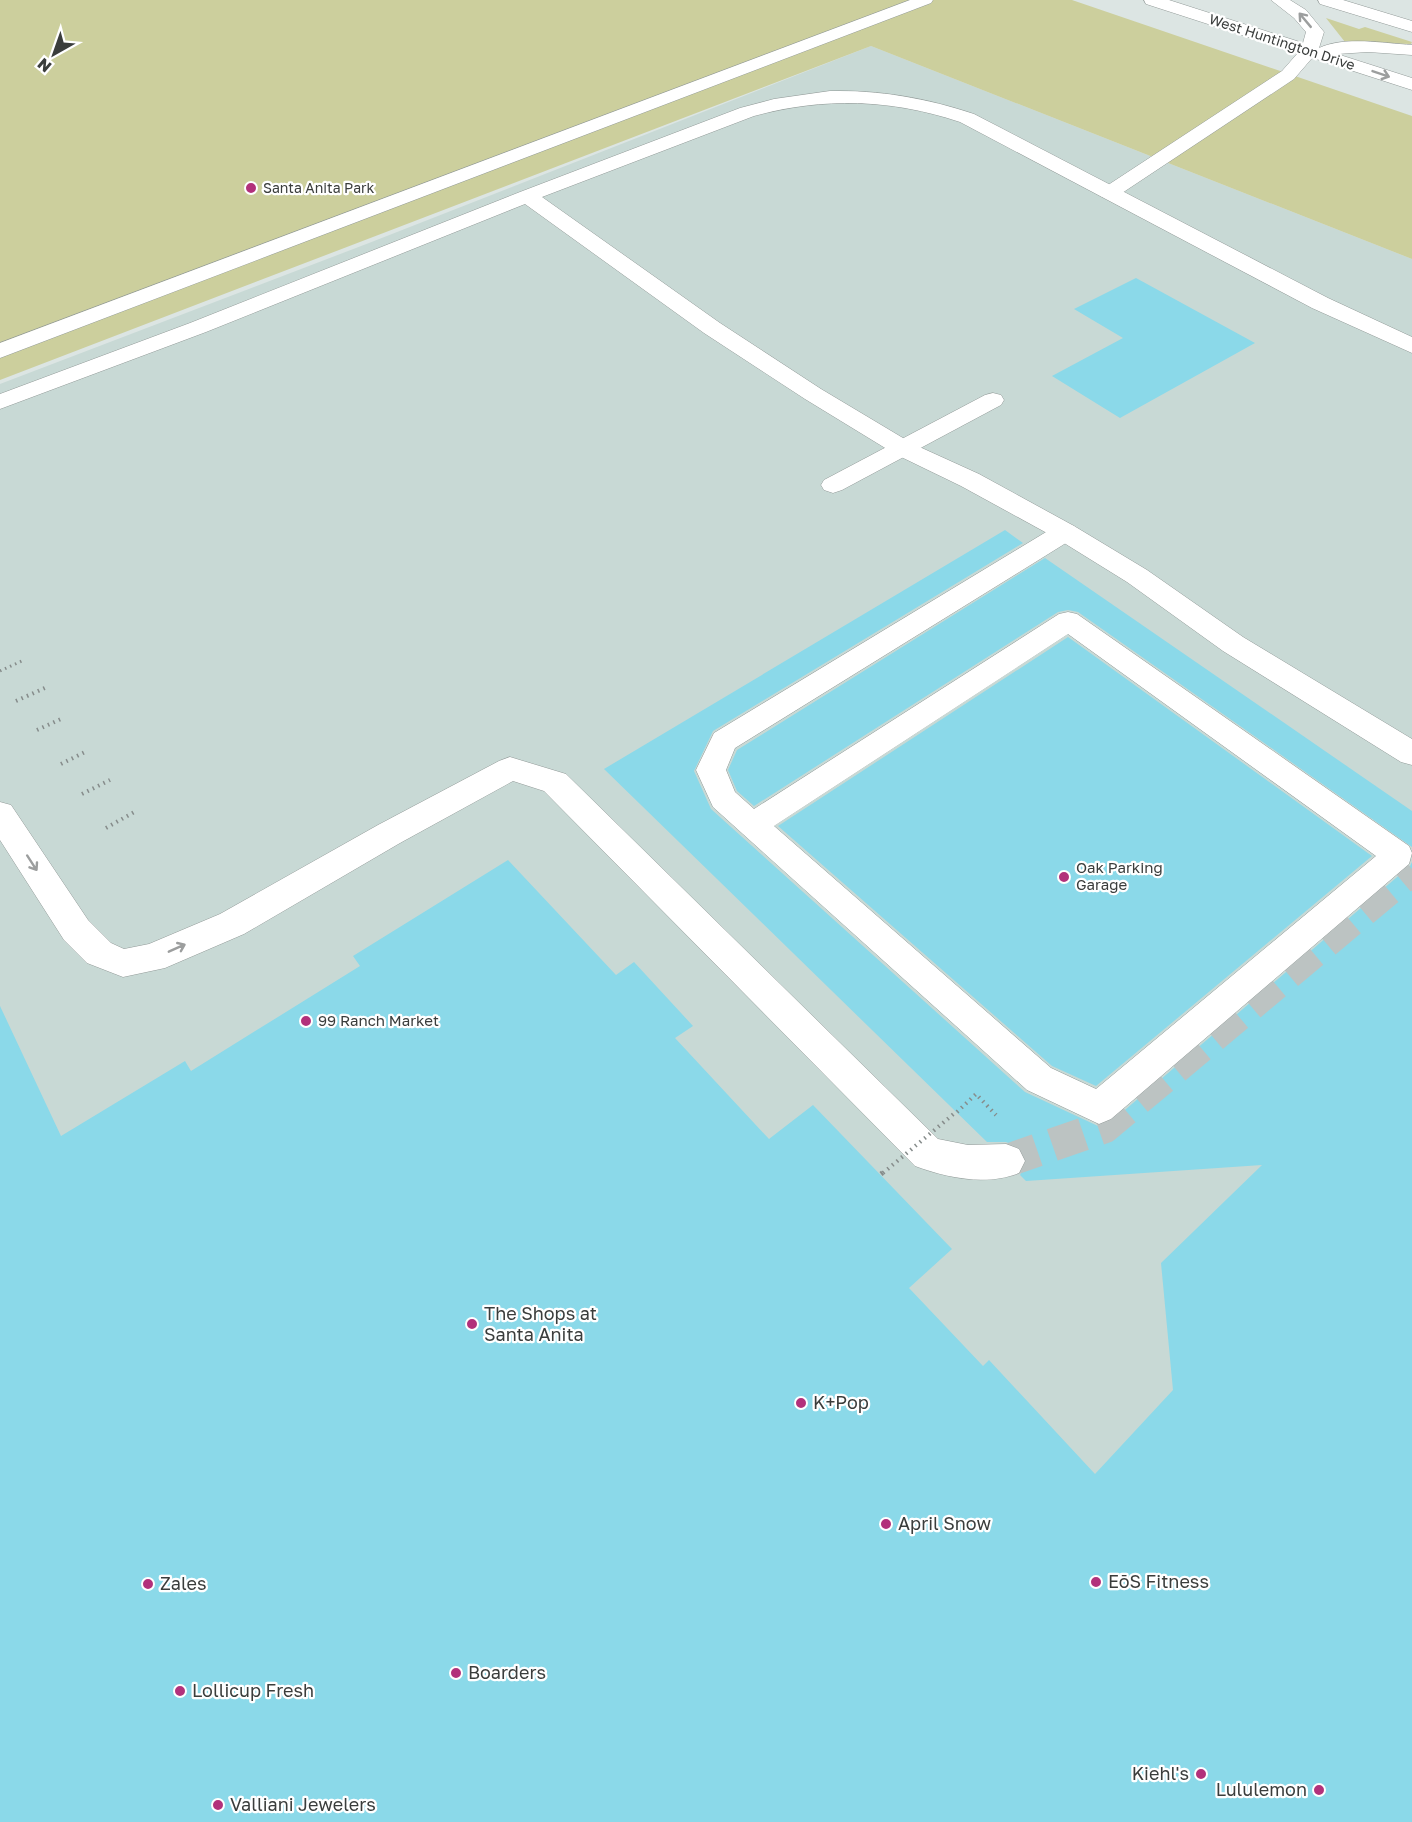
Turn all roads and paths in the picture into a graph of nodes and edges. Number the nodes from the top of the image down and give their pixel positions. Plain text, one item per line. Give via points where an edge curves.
1 (925, 0) edge
2 (1152, 0) edge
3 (1279, 0) edge
4 (1338, 2) edge
5 (1412, 27) edge
6 (1310, 50) junction
7 (1412, 50) edge
8 (1412, 84) edge
9 (1109, 193) junction
10 (527, 196) junction
11 (1412, 346) edge
12 (0, 351) edge
13 (993, 400) dead end
14 (0, 402) edge
15 (904, 449) junction
16 (833, 485) dead end
17 (1065, 532) junction
18 (24, 660) dead end
19 (0, 672) edge
20 (47, 687) dead end
21 (16, 701) dead end
22 (63, 718) dead end
23 (37, 730) dead end
24 (87, 751) dead end
25 (1412, 754) edge
26 (61, 764) dead end
27 (110, 780) dead end
28 (82, 794) dead end
29 (136, 811) dead end
30 (0, 814) edge
31 (753, 825) junction
32 (106, 828) dead end
33 (997, 1116) dead end
34 (1006, 1161) tunnel mouth
35 (881, 1174) dead end

1 - 12 lane
2 - 6 street, West Huntington Drive
6 -> 3 street via 1315,32 1300,14
4 - 5 street
6 - 7 street
6 -> 8 street, West Huntington Drive
6 - 9 street via 1291,72
9 - 10 street via 967,118 935,106 846,96 778,102
9 - 11 street via 1320,303
10 - 14 street via 387,254
10 - 15 street via 721,334
13 - 15 lane
15 - 16 lane
15 - 17 street
17 - 25 street via 1137,576 1233,644
17 - 31 lane via 724,741 711,770 723,799
18 - 19 path
20 - 21 path
22 - 23 path
24 - 26 path
27 - 28 path
29 - 32 path
30 -> 34 street via 76,930 99,953 123,963 153,958 232,924 510,769 555,782 928,1154 968,1162
31 - 31 lane via 1039,1079 1098,1108 1398,855 1068,621
33 - 35 path, bridge via 976,1094

